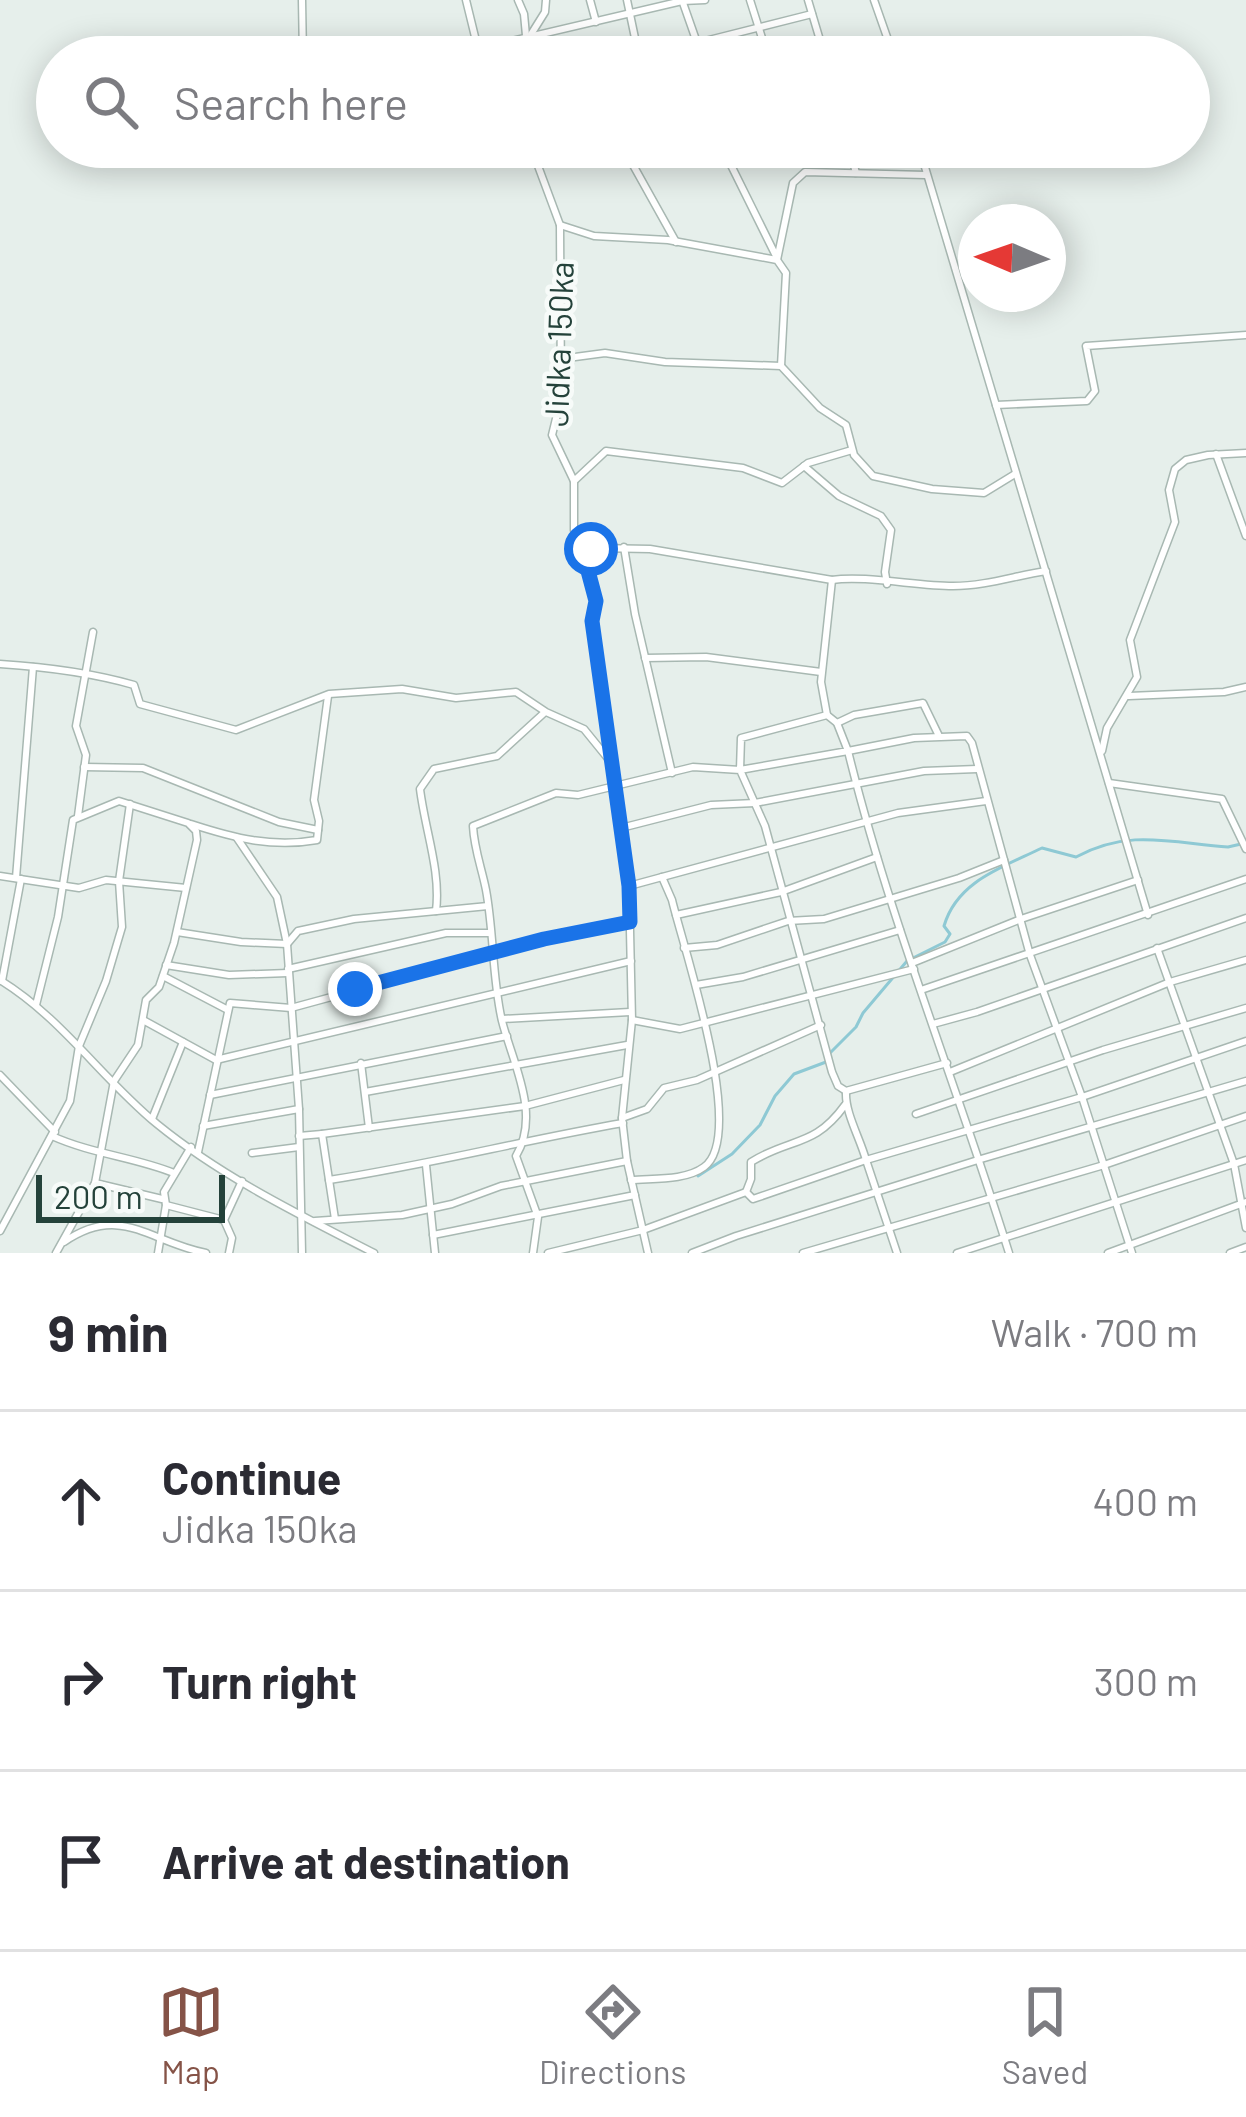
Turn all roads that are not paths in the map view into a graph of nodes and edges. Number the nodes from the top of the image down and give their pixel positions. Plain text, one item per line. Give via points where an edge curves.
1 (302, 0) edge
2 (466, 0) edge
3 (518, 0) edge
4 (546, 0) edge
5 (590, 0) edge
6 (627, 0) edge
7 (682, 0) edge
8 (705, 0) edge
9 (750, 0) edge
10 (808, 0) edge
11 (874, 0) edge
12 (812, 14) junction
13 (631, 15) junction
14 (596, 22) junction
15 (758, 28) junction
16 (303, 36) edge
17 (475, 36) edge
18 (527, 36) edge
19 (530, 36) edge
20 (540, 36) edge
21 (635, 36) edge
22 (694, 36) edge
23 (737, 36) edge
24 (760, 36) edge
25 (819, 36) edge
26 (887, 36) edge
27 (539, 168) edge
28 (635, 168) edge
29 (732, 168) edge
30 (855, 168) edge
31 (924, 168) edge
32 (856, 173) junction
33 (926, 175) junction
34 (560, 225) junction
35 (676, 242) junction
36 (777, 260) junction
37 (1246, 335) edge
38 (560, 359) junction
39 (781, 366) junction
40 (996, 405) junction
41 (853, 450) junction
42 (1246, 453) edge
43 (1216, 454) junction
44 (804, 466) junction
45 (1017, 474) junction
46 (574, 481) junction
47 (1246, 536) edge
48 (624, 547) junction
49 (583, 552) junction
50 (1046, 571) junction
51 (832, 580) junction
52 (887, 584) junction
53 (93, 632) dead end
54 (645, 658) junction
55 (0, 664) edge
56 (34, 666) junction
57 (821, 672) junction
58 (87, 674) junction
59 (1246, 687) edge
60 (329, 694) junction
61 (1129, 696) junction
62 (546, 712) junction
63 (827, 715) junction
64 (837, 724) junction
65 (939, 736) junction
66 (848, 751) junction
67 (1102, 761) junction
68 (612, 764) junction
69 (85, 767) junction
70 (977, 769) junction
71 (740, 770) junction
72 (672, 772) junction
73 (1108, 783) junction
74 (856, 784) junction
75 (616, 787) junction
76 (986, 801) junction
77 (755, 803) junction
78 (130, 804) junction
79 (78, 817) junction
80 (867, 822) junction
81 (188, 823) junction
82 (621, 828) junction
83 (318, 830) junction
84 (237, 838) junction
85 (771, 847) junction
86 (1246, 849) edge
87 (877, 857) junction
88 (1004, 860) junction
89 (0, 876) edge
90 (662, 877) junction
91 (18, 879) junction
92 (1246, 879) edge
93 (1138, 880) junction
94 (119, 881) junction
95 (63, 885) junction
96 (629, 886) junction
97 (186, 888) junction
98 (781, 892) junction
99 (890, 900) junction
100 (488, 906) junction
101 (436, 911) junction
102 (676, 915) junction
103 (1148, 915) junction
104 (1246, 918) edge
105 (1021, 919) junction
106 (788, 921) junction
107 (630, 922) junction
108 (900, 930) junction
109 (176, 932) junction
110 (490, 933) junction
111 (286, 944) junction
112 (684, 948) junction
113 (1157, 948) junction
114 (491, 952) junction
115 (1030, 955) junction
116 (801, 959) junction
117 (1246, 960) edge
118 (631, 961) junction
119 (166, 965) junction
120 (913, 966) junction
121 (289, 971) junction
122 (163, 976) junction
123 (1, 980) edge
124 (1170, 982) junction
125 (696, 985) junction
126 (922, 990) junction
127 (1042, 990) junction
128 (813, 993) junction
129 (498, 995) junction
130 (36, 1005) junction
131 (291, 1008) junction
132 (1246, 1008) edge
133 (228, 1010) junction
134 (632, 1016) junction
135 (502, 1019) junction
136 (143, 1020) junction
137 (705, 1024) junction
138 (933, 1024) junction
139 (821, 1025) junction
140 (1185, 1026) junction
141 (1058, 1029) junction
142 (507, 1036) junction
143 (294, 1041) junction
144 (1246, 1041) edge
145 (183, 1042) junction
146 (627, 1045) junction
147 (80, 1046) junction
148 (216, 1060) junction
149 (1196, 1060) junction
150 (361, 1063) junction
151 (515, 1064) junction
152 (1071, 1064) junction
153 (949, 1068) junction
154 (714, 1071) junction
155 (0, 1075) edge
156 (296, 1076) junction
157 (624, 1080) junction
158 (114, 1081) junction
159 (1246, 1081) edge
160 (846, 1091) junction
161 (364, 1092) junction
162 (1209, 1094) junction
163 (209, 1095) junction
164 (1082, 1096) junction
165 (960, 1100) junction
166 (845, 1105) junction
167 (525, 1106) junction
168 (298, 1109) junction
169 (916, 1114) dead end
170 (1246, 1116) edge
171 (152, 1120) junction
172 (622, 1120) junction
173 (1220, 1124) junction
174 (203, 1126) junction
175 (369, 1128) junction
176 (1092, 1129) junction
177 (971, 1131) junction
178 (53, 1134) junction
179 (322, 1134) junction
180 (298, 1136) junction
181 (526, 1140) junction
182 (299, 1147) junction
183 (195, 1150) junction
184 (252, 1153) dead end
185 (102, 1154) junction
186 (981, 1159) junction
187 (866, 1160) junction
188 (1246, 1160) edge
189 (627, 1161) junction
190 (426, 1165) junction
191 (1104, 1165) junction
192 (1234, 1165) junction
193 (175, 1173) junction
194 (243, 1180) junction
195 (329, 1180) junction
196 (631, 1180) junction
197 (523, 1181) junction
198 (95, 1183) junction
199 (746, 1192) junction
200 (877, 1194) junction
201 (635, 1195) junction
202 (991, 1195) junction
203 (165, 1202) junction
204 (1117, 1203) junction
205 (1243, 1203) edge
206 (430, 1208) junction
207 (302, 1217) junction
208 (538, 1217) junction
209 (335, 1219) junction
210 (224, 1220) junction
211 (311, 1221) junction
212 (889, 1227) junction
213 (1246, 1228) edge
214 (643, 1230) junction
215 (0, 1231) edge
216 (433, 1235) junction
217 (160, 1239) junction
218 (1005, 1240) junction
219 (62, 1244) junction
220 (1246, 1247) edge
221 (1130, 1250) edge
222 (56, 1253) edge
223 (158, 1253) edge
224 (206, 1253) edge
225 (229, 1253) edge
226 (302, 1253) edge
227 (374, 1253) edge
228 (435, 1253) edge
229 (533, 1253) edge
230 (548, 1253) edge
231 (648, 1253) edge
232 (692, 1253) edge
233 (803, 1253) edge
234 (897, 1253) edge
235 (957, 1253) edge
236 (1009, 1253) edge
237 (1108, 1253) edge
238 (1230, 1253) edge

1 - 16 street
2 - 17 street
3 - 18 street
4 - 19 street
5 - 14 street
6 - 13 street
7 - 8 street
7 - 13 street
7 - 22 street
9 - 15 street
10 - 12 street
11 - 26 street
12 - 15 street
12 - 25 street
13 - 14 street
13 - 21 street
14 - 20 street
15 - 23 street
15 - 24 street
27 - 34 street, Jidka 150ka
28 - 35 street
29 - 36 street
30 - 32 street
31 - 33 street
32 - 33 street
32 - 36 street via 805,172 794,183
33 - 40 street
34 - 35 street
34 - 38 street, Jidka 150ka
35 - 36 street
36 - 39 street via 786,273
37 - 40 street via 1086,346 1092,398
38 - 39 street via 605,353
38 - 46 street, Jidka 150ka via 552,435
39 - 41 street via 846,425
40 - 45 street
41 - 44 street
41 - 45 street via 873,476 932,488 984,493
42 - 43 street
43 - 47 street
43 - 61 street via 1175,469 1168,490 1175,522 1130,640 1137,677
44 - 46 street via 782,482 743,467 606,451
44 - 52 street via 891,530
45 - 50 street
46 - 49 street, Jidka 150ka via 574,530
48 - 49 street
48 - 51 street
48 - 54 street
49 - 68 street, Jidka 150ka via 596,601
50 - 52 street via 990,584
50 - 67 street
51 - 52 street
51 - 57 street
53 - 58 street
54 - 57 street
54 - 72 street
55 - 56 street
56 - 58 street
56 - 91 street
57 - 63 street
58 - 60 street via 134,686 140,704 236,730
58 - 69 street via 76,726
59 - 61 street
60 - 62 street via 516,692
60 - 83 street via 314,800
61 - 67 street via 1107,728
62 - 68 street via 584,729
62 - 101 street via 497,756 434,769 420,789 440,885
63 - 64 street
63 - 71 street via 741,738
64 - 65 street via 922,703
64 - 66 street
65 - 66 street
65 - 70 street via 967,736
66 - 71 street
66 - 74 street
67 - 73 street
68 - 75 street, Jidka 150ka
69 - 79 street
69 - 83 street via 143,768
70 - 74 street
70 - 76 street
71 - 72 street
71 - 77 street
72 - 75 street
73 - 86 street via 1222,799
73 - 93 street
74 - 77 street
74 - 80 street
75 - 82 street, Jidka 150ka
75 - 100 street via 556,793 473,826
76 - 80 street
76 - 88 street
77 - 82 street via 711,805
77 - 85 street
78 - 79 street
78 - 81 street
78 - 94 street
79 - 95 street
80 - 85 street
80 - 87 street
81 - 84 street
81 - 97 street via 197,840
82 - 96 street, Jidka 150ka
83 - 84 street via 317,840 286,845
84 - 111 street via 278,897
85 - 90 street
85 - 98 street
87 - 98 street
87 - 99 street
88 - 99 street
88 - 105 street
89 - 91 street
90 - 96 street
90 - 102 street
91 - 95 street
91 - 123 street
92 - 103 street
93 - 103 street
93 - 105 street
94 - 95 street
94 - 97 street
94 - 147 street via 122,927
95 - 130 street
96 - 107 street, Jidka 150ka
97 - 109 street
98 - 102 street
98 - 106 street
99 - 106 street
99 - 108 street
100 - 101 street
100 - 110 street
101 - 111 street via 298,931
102 - 112 street
103 - 115 street
104 - 113 street
105 - 115 street
105 - 120 street
106 - 112 street
106 - 116 street
107 - 114 street
107 - 118 street, Jidka 150ka
108 - 116 street
108 - 120 street
109 - 111 street
109 - 119 street
110 - 114 street
110 - 121 street via 446,933
111 - 121 street
112 - 125 street
113 - 124 street
113 - 127 street
114 - 129 street
114 - 131 street
115 - 126 street
115 - 127 street
116 - 125 street
116 - 128 street
117 - 124 street
118 - 129 street
118 - 134 street, Jidka 150ka
119 - 121 street via 229,975
119 - 122 street
120 - 126 street
120 - 128 street
121 - 131 street
122 - 133 street
122 - 136 street
123 - 130 street
124 - 140 street
124 - 141 street
125 - 137 street
126 - 138 street
127 - 138 street
127 - 141 street
128 - 137 street
128 - 139 street
129 - 135 street
129 - 143 street
130 - 147 street
131 - 133 street via 230,1003
131 - 143 street
132 - 140 street
133 - 148 street
134 - 135 street
134 - 137 street via 680,1029
134 - 146 street, Jidka 150ka
135 - 142 street
136 - 145 street
136 - 158 street via 138,1045
137 - 154 street
138 - 153 street
139 - 154 street
139 - 160 street via 832,1072
140 - 149 street
140 - 152 street
141 - 152 street
141 - 153 street
142 - 150 street
142 - 151 street
143 - 148 street
143 - 156 street
144 - 149 street
145 - 148 street
145 - 171 street
146 - 151 street
146 - 157 street, Jidka 150ka
147 - 158 street
147 - 178 street via 70,1101
148 - 163 street
149 - 162 street
149 - 164 street
150 - 156 street
150 - 161 street
151 - 161 street
151 - 167 street
152 - 164 street
152 - 165 street
153 - 160 street
153 - 165 street
154 - 172 street via 664,1088
154 - 196 street via 713,1158 696,1172
155 - 178 street
156 - 163 street
156 - 168 street
157 - 167 street
157 - 172 street, Jidka 150ka
158 - 171 street
158 - 185 street
159 - 162 street
160 - 166 street
161 - 175 street
162 - 173 street
162 - 176 street
163 - 174 street
164 - 176 street
164 - 177 street
165 - 169 street
165 - 177 street
166 - 187 street
166 - 199 street via 806,1142 782,1144 751,1162
167 - 175 street
167 - 181 street
168 - 174 street
168 - 180 street
170 - 173 street
171 - 183 street
172 - 181 street
172 - 189 street, Jidka 150ka
173 - 191 street
173 - 192 street
174 - 183 street
175 - 179 street
176 - 186 street
176 - 191 street
177 - 186 street
177 - 187 street
178 - 185 street
178 - 215 street
179 - 180 street
179 - 195 street
180 - 182 street
181 - 190 street
181 - 197 street via 516,1156
182 - 184 street
182 - 207 street
183 - 193 street
183 - 194 street
185 - 193 street
185 - 198 street
186 - 200 street
186 - 202 street
187 - 199 street via 754,1199
187 - 200 street
188 - 192 street
189 - 196 street, Jidka 150ka
189 - 197 street
190 - 195 street
190 - 206 street
191 - 202 street
191 - 204 street
192 - 204 street
192 - 205 street
193 - 203 street
194 - 207 street
194 - 210 street
195 - 209 street
196 - 201 street, Jidka 150ka
197 - 206 street
197 - 208 street
198 - 203 street
198 - 219 street
199 - 214 street
200 - 212 street
200 - 232 street
201 - 208 street
201 - 214 street, Jidka 150ka
202 - 212 street
202 - 218 street
203 - 210 street
203 - 217 street
204 - 218 street
204 - 221 street
205 - 213 street
205 - 221 street
206 - 209 street
206 - 216 street
207 - 211 street
207 - 226 street
208 - 216 street
208 - 229 street
209 - 211 street
210 - 225 street
211 - 227 street
212 - 233 street
212 - 234 street
214 - 230 street
214 - 231 street, Jidka 150ka
216 - 228 street
217 - 219 street via 105,1222
217 - 223 street
217 - 224 street
218 - 235 street
218 - 236 street
219 - 222 street
220 - 238 street
221 - 237 street

